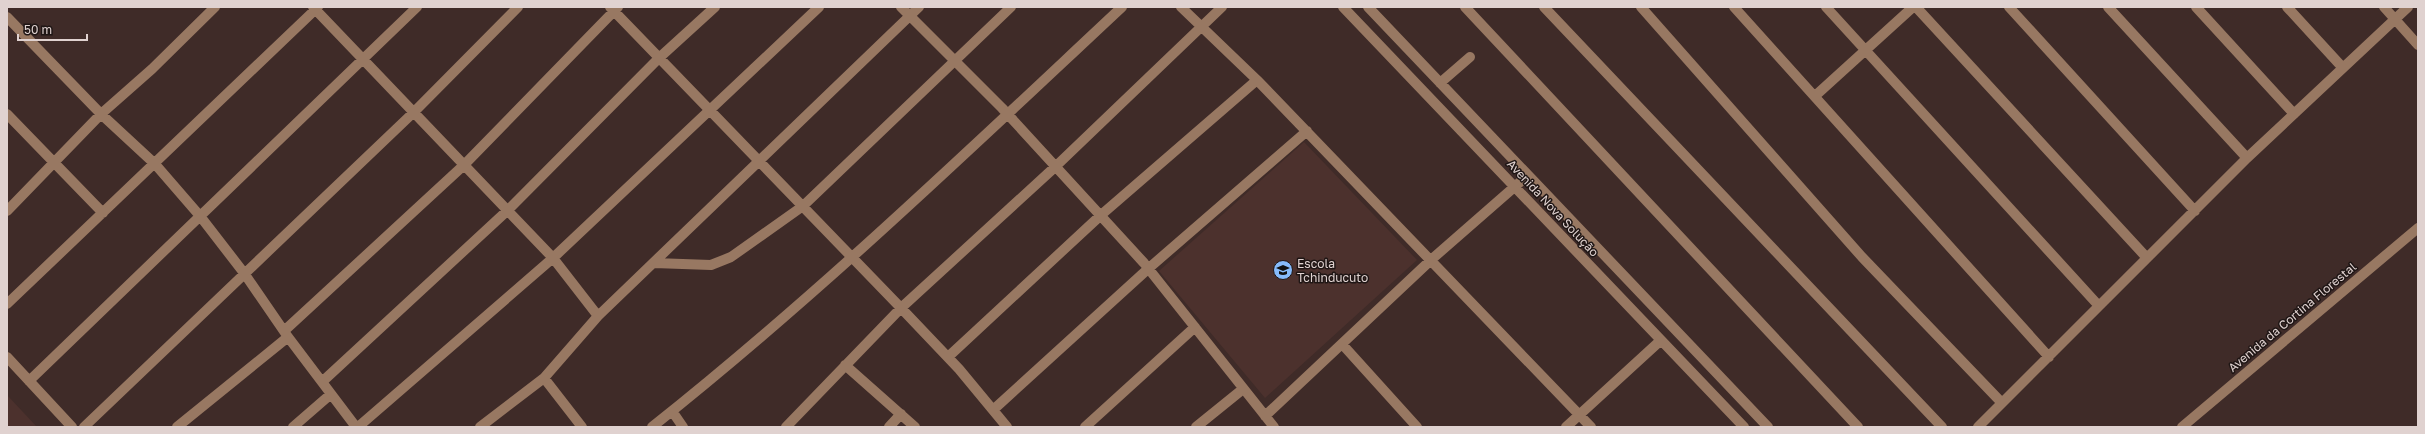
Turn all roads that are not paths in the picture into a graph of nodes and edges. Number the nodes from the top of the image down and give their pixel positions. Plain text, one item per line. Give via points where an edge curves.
1 (215, 7) edge
2 (417, 7) edge
3 (518, 7) edge
4 (715, 7) edge
5 (818, 7) edge
6 (901, 7) edge
7 (919, 7) edge
8 (1011, 7) edge
9 (1122, 7) edge
10 (1181, 7) edge
11 (1222, 7) edge
12 (1343, 7) edge
13 (1368, 7) edge
14 (1465, 7) edge
15 (1544, 7) edge
16 (1641, 7) edge
17 (1734, 7) edge
18 (1826, 7) edge
19 (1914, 7) edge
20 (2009, 7) edge
21 (2108, 7) edge
22 (2196, 7) edge
23 (2287, 7) edge
24 (2384, 7) edge
25 (2408, 7) edge
26 (315, 8) edge
27 (614, 8) edge
28 (910, 16) junction
29 (7, 17) edge
30 (2395, 19) junction
31 (1201, 26) junction
32 (2418, 45) edge
33 (1866, 50) junction
34 (1470, 57) dead end
35 (659, 58) junction
36 (363, 59) junction
37 (955, 60) junction
38 (2343, 68) junction
39 (1257, 80) junction
40 (1440, 83) junction
41 (1815, 96) junction
42 (710, 109) junction
43 (414, 112) junction
44 (7, 114) edge
45 (101, 114) junction
46 (1008, 114) junction
47 (2294, 114) junction
48 (1307, 130) junction
49 (2247, 158) junction
50 (760, 161) junction
51 (54, 163) junction
52 (155, 164) junction
53 (464, 165) junction
54 (1055, 167) junction
55 (1528, 174) junction
56 (1516, 187) junction
57 (803, 206) junction
58 (7, 210) edge
59 (508, 210) junction
60 (2194, 211) junction
61 (103, 213) junction
62 (200, 216) junction
63 (1101, 216) junction
64 (2418, 228) edge
65 (852, 257) junction
66 (553, 258) junction
67 (2147, 258) junction
68 (1432, 259) junction
69 (654, 263) junction
70 (1149, 268) junction
71 (244, 273) junction
72 (7, 304) edge
73 (2099, 306) junction
74 (902, 308) junction
75 (598, 316) junction
76 (1195, 327) junction
77 (286, 334) junction
78 (1660, 340) junction
79 (1342, 344) junction
80 (2049, 356) junction
81 (7, 357) edge
82 (948, 357) junction
83 (845, 365) junction
84 (544, 378) junction
85 (30, 381) junction
86 (322, 381) junction
87 (1243, 389) junction
88 (331, 394) junction
89 (2002, 403) junction
90 (993, 410) junction
91 (672, 411) junction
92 (901, 414) junction
93 (1579, 414) junction
94 (1269, 423) edge
95 (72, 427) edge
96 (84, 427) edge
97 (177, 427) edge
98 (293, 427) edge
99 (357, 427) edge
100 (480, 427) edge
101 (582, 427) edge
102 (652, 427) edge
103 (683, 427) edge
104 (786, 427) edge
105 (889, 427) edge
106 (915, 427) edge
107 (1006, 427) edge
108 (1085, 427) edge
109 (1196, 427) edge
110 (1417, 427) edge
111 (1566, 427) edge
112 (1591, 427) edge
113 (1744, 427) edge
114 (1768, 427) edge
115 (1858, 427) edge
116 (1942, 427) edge
117 (1978, 427) edge
118 (2182, 427) edge

1 - 45 street via 152,69
2 - 36 street
3 - 43 street
4 - 35 street
5 - 42 street
6 - 28 street
7 - 28 street
8 - 37 street
9 - 46 street
10 - 31 street
11 - 31 street
12 - 56 street, Avenida Nova Solução
13 - 40 street, Avenida Nova Solução
14 - 115 street
15 - 116 street
16 - 89 street via 1862,256
17 - 41 street
18 - 33 street
19 - 33 street
19 - 67 street
20 - 60 street
21 - 49 street
22 - 47 street
23 - 38 street
24 - 30 street
25 - 30 street
26 - 36 street
26 - 52 street
27 - 35 street
27 - 53 street
28 - 37 street
28 - 50 street
29 - 45 street
30 - 32 street
30 - 38 street
31 - 39 street
31 - 54 street
33 - 41 street
33 - 73 street
34 - 40 street
35 - 42 street
35 - 59 street
36 - 43 street
36 - 62 street
37 - 46 street
37 - 57 street
38 - 47 street
39 - 48 street
39 - 63 street
40 - 55 street, Avenida Nova Solução
41 - 80 street
42 - 50 street
42 - 66 street
43 - 53 street
43 - 71 street
44 - 51 street
45 - 51 street
45 - 52 street
46 - 54 street
46 - 65 street
47 - 49 street
48 - 68 street
48 - 70 street
49 - 60 street
50 - 57 street
50 - 69 street
51 - 58 street
51 - 61 street
52 - 61 street
52 - 62 street
53 - 59 street
53 - 77 street
54 - 63 street
54 - 74 street
55 - 56 street
55 - 114 street, Avenida Nova Solução
56 - 68 street
56 - 78 street, Avenida Nova Solução
57 - 65 street
57 - 69 street via 731,257 711,265
59 - 66 street
59 - 86 street
60 - 67 street
61 - 72 street
62 - 71 street
62 - 85 street
63 - 70 street
63 - 82 street
64 - 118 street, Avenida da Cortina Florestal
65 - 74 street
65 - 91 street via 715,377
66 - 75 street
66 - 99 street
67 - 73 street
68 - 79 street
68 - 93 street
69 - 75 street
70 - 76 street
70 - 90 street
71 - 77 street
71 - 96 street
73 - 80 street
74 - 82 street
74 - 83 street
75 - 84 street
76 - 87 street
76 - 108 street
77 - 86 street
77 - 97 street
78 - 93 street
78 - 113 street, Avenida Nova Solução
79 - 94 street
79 - 110 street
80 - 89 street
81 - 85 street
82 - 90 street
83 - 92 street
83 - 104 street
84 - 100 street
84 - 101 street
85 - 95 street
86 - 88 street
87 - 94 street
87 - 109 street
88 - 98 street
88 - 99 street
89 - 117 street
90 - 107 street
91 - 102 street
91 - 103 street
92 - 105 street
92 - 106 street
93 - 111 street
93 - 112 street

